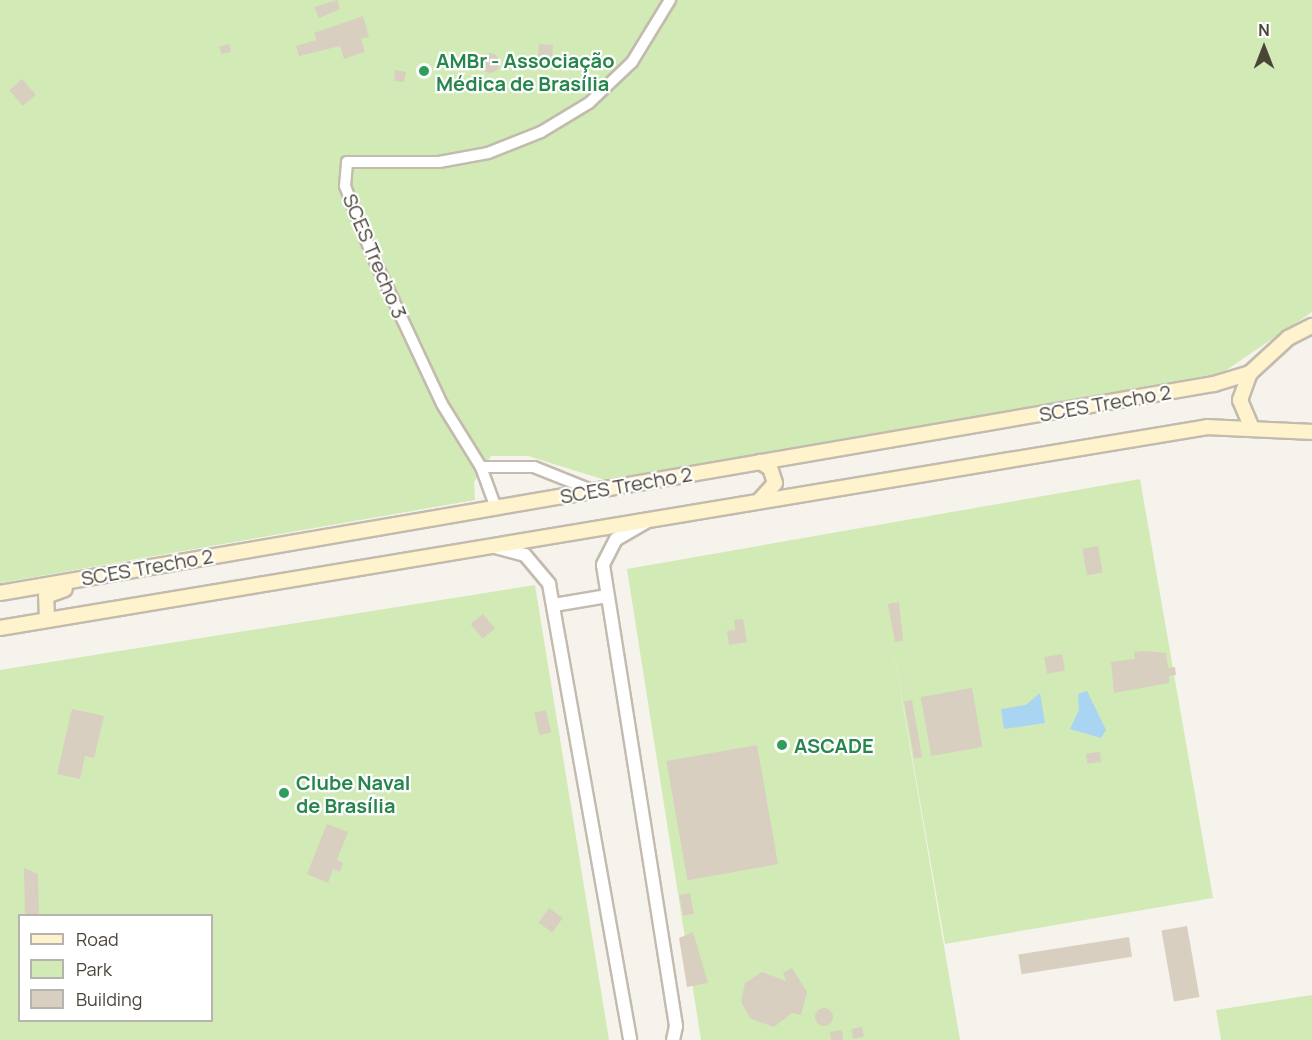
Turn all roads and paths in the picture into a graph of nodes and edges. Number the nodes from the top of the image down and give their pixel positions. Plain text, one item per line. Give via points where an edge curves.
1 (670, 0) edge
2 (1312, 326) edge
3 (1250, 373) junction
4 (1251, 426) junction
5 (1312, 432) edge
6 (760, 462) junction
7 (481, 467) junction
8 (594, 491) junction
9 (758, 502) junction
10 (496, 508) junction
11 (649, 520) junction
12 (495, 546) junction
13 (125, 571) junction
14 (0, 593) edge
15 (607, 596) junction
16 (554, 605) junction
17 (47, 620) junction
18 (0, 628) edge
19 (630, 1040) edge
20 (673, 1040) edge

1 - 7 street, SCES Trecho 3 via 632,62 589,103 541,132 488,153 439,162 346,162 345,186 378,268 442,404
2 - 3 main road via 1288,338
3 - 4 main road via 1240,400
3 - 6 main road, SCES Trecho 2 via 1214,384
4 - 5 main road, SCES Trecho 2
4 - 9 main road, SCES Trecho 2 via 1207,427
6 - 8 main road, SCES Trecho 2
6 - 9 main road via 770,468 774,483
7 - 8 street via 534,467
7 - 10 street, SCES Trecho 3
8 - 10 main road, SCES Trecho 2
9 - 11 main road, SCES Trecho 2
10 - 13 main road, SCES Trecho 2
11 - 12 main road, SCES Trecho 2
11 - 15 street via 608,548 603,565
12 - 16 street via 525,555 538,566
12 - 17 main road, SCES Trecho 2
13 - 14 main road, SCES Trecho 2
13 - 17 main road via 117,580 48,593
15 - 16 street
15 - 20 street via 675,1026
16 - 19 street
17 - 18 main road, SCES Trecho 2

